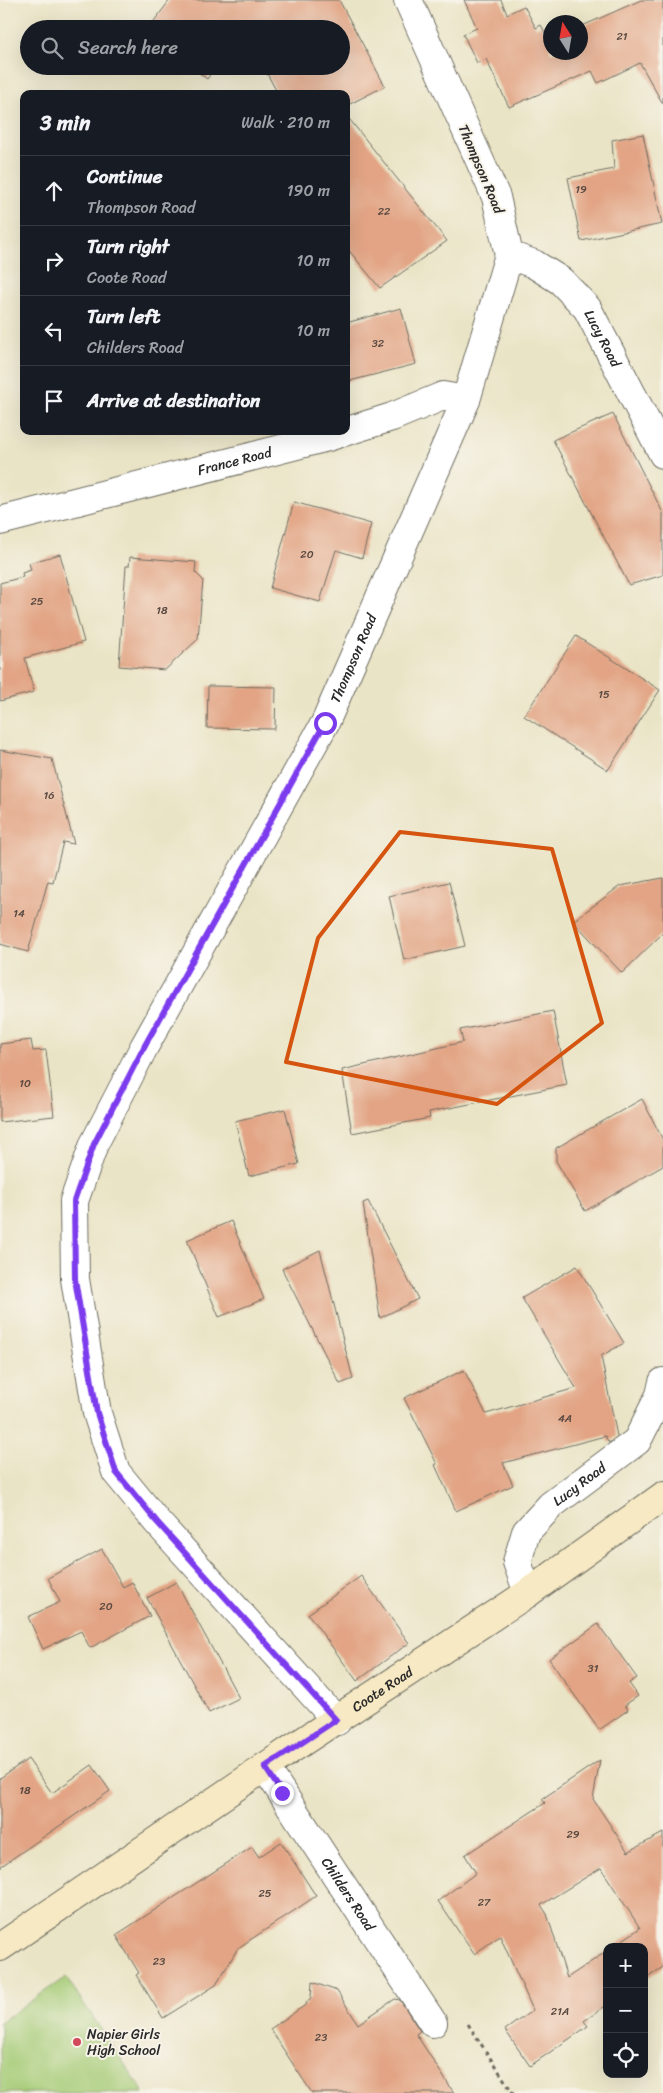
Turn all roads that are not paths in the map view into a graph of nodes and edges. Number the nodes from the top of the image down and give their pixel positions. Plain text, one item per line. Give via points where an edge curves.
1 (408, 0) edge
2 (510, 255) junction
3 (466, 400) junction
4 (350, 430) edge
5 (334, 435) edge
6 (663, 454) edge
7 (0, 521) edge
8 (663, 1382) edge
9 (663, 1496) edge
10 (528, 1593) junction
11 (336, 1720) junction
12 (265, 1767) junction
13 (0, 1947) edge
14 (433, 2023) dead end

1 - 2 street, Thompson Road via 496,197
2 - 3 street, Thompson Road
2 - 6 street, Lucy Road via 534,264 561,281 587,308
3 - 4 street, France Road via 443,396
3 - 11 street, Thompson Road via 325,723 140,1055 94,1144 74,1201 75,1279 97,1413 116,1472 157,1522
5 - 7 street, France Road
8 - 10 street, Lucy Road via 637,1441 551,1505 526,1532 517,1562
9 - 10 street, Coote Road
10 - 11 street, Coote Road
11 - 12 street, Coote Road
12 - 13 street, Coote Road
12 - 14 street, Childers Road

